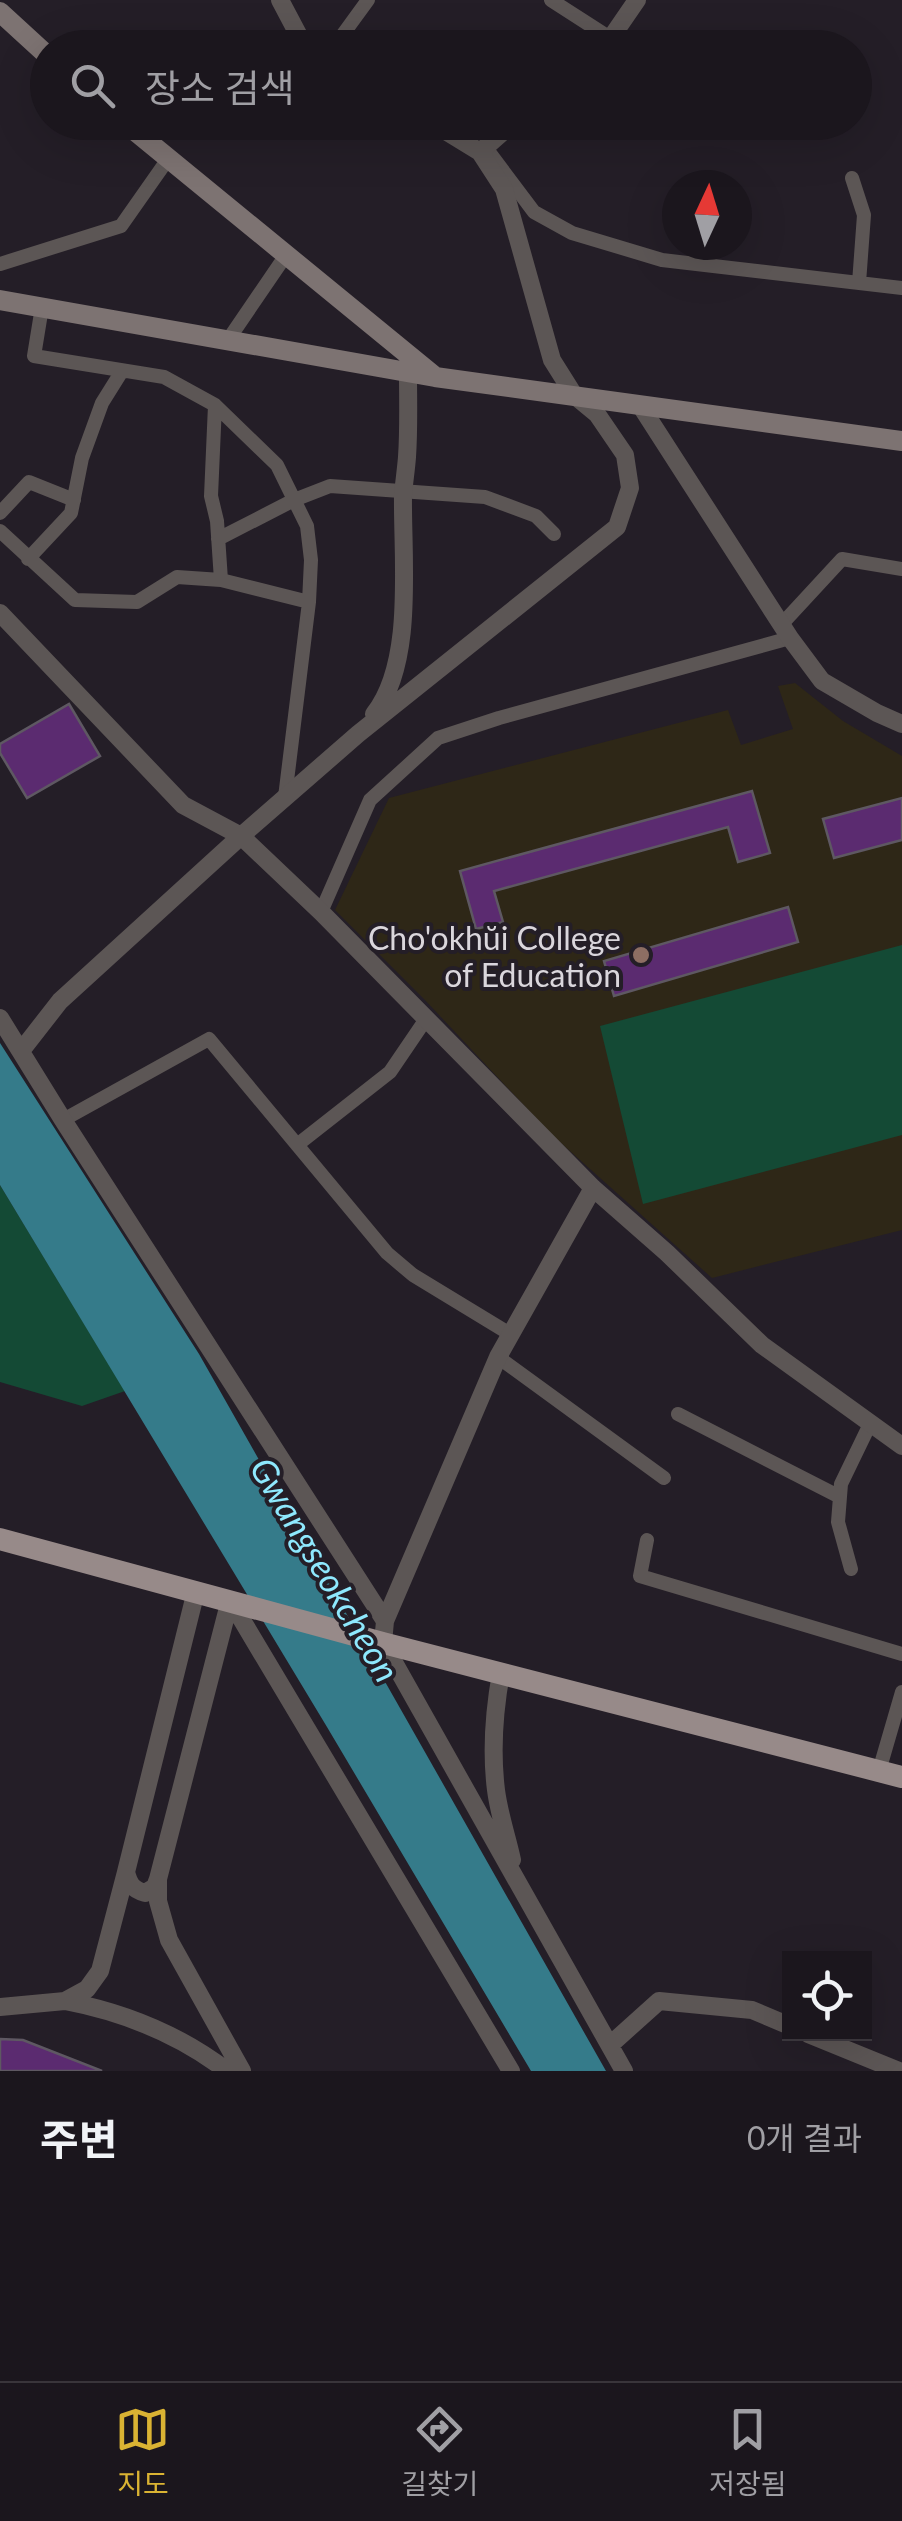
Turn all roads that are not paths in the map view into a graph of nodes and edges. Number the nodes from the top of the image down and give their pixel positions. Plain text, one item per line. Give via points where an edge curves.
1 (280, 0) edge
2 (368, 0) edge
3 (551, 0) edge
4 (636, 0) edge
5 (0, 12) edge
6 (296, 30) edge
7 (346, 30) edge
8 (590, 30) edge
9 (616, 30) edge
10 (30, 40) edge
11 (145, 140) edge
12 (465, 140) edge
13 (493, 140) edge
14 (482, 149) junction
15 (168, 159) junction
16 (852, 178) dead end
17 (286, 256) junction
18 (0, 264) edge
19 (859, 284) junction
20 (902, 288) edge
21 (0, 300) edge
22 (42, 307) junction
23 (228, 340) junction
24 (122, 370) junction
25 (408, 372) junction
26 (435, 376) junction
27 (574, 396) junction
28 (640, 405) junction
29 (215, 406) junction
30 (902, 440) edge
31 (403, 492) junction
32 (74, 500) junction
33 (294, 500) junction
34 (0, 513) edge
35 (0, 532) edge
36 (554, 534) dead end
37 (218, 539) junction
38 (28, 559) junction
39 (902, 569) edge
40 (221, 580) junction
41 (308, 602) junction
42 (0, 613) edge
43 (786, 631) junction
44 (902, 724) edge
45 (358, 734) junction
46 (285, 797) junction
47 (241, 836) junction
48 (321, 912) junction
49 (0, 1018) edge
50 (426, 1019) junction
51 (21, 1052) junction
52 (63, 1120) junction
53 (298, 1145) junction
54 (592, 1188) junction
55 (510, 1334) junction
56 (498, 1357) junction
57 (678, 1414) dead end
58 (871, 1422) junction
59 (902, 1446) edge
60 (664, 1478) dead end
61 (840, 1497) junction
62 (0, 1539) edge
63 (647, 1540) dead end
64 (852, 1569) dead end
65 (196, 1590) junction
66 (230, 1600) junction
67 (379, 1634) junction
68 (902, 1654) edge
69 (501, 1673) junction
70 (902, 1692) edge
71 (891, 1774) edge
72 (126, 1872) junction
73 (158, 1879) junction
74 (518, 1882) junction
75 (65, 2001) junction
76 (0, 2006) edge
77 (782, 2023) edge
78 (825, 2041) edge
79 (610, 2045) junction
80 (227, 2071) edge
81 (242, 2071) edge
82 (511, 2071) edge
83 (624, 2071) edge
84 (899, 2071) edge

1 - 6 street
2 - 7 street
3 - 8 street
4 - 9 street
5 - 10 main road
11 - 15 main road
12 - 14 street
13 - 14 street
14 - 19 street via 534,212 572,234 662,260
14 - 27 street via 504,189 552,360
15 - 17 main road
15 - 18 street via 121,226
16 - 19 street via 864,215
17 - 23 street
17 - 26 main road
19 - 20 street
21 - 22 main road
22 - 23 main road
22 - 24 street via 34,356
23 - 25 main road
24 - 29 street via 164,378
24 - 32 street via 102,403
25 - 26 main road
25 - 31 street
26 - 27 main road
27 - 28 main road
27 - 45 street via 597,414 625,455 630,488 617,528
28 - 30 main road
28 - 43 street
29 - 33 street via 277,465
29 - 37 street via 211,496
31 - 33 street via 330,486
31 - 36 street via 486,497 536,516
31 - 45 street via 404,614 396,662 382,704
32 - 34 street via 29,482
32 - 38 street via 71,512
33 - 37 street
33 - 41 street via 307,526
35 - 38 street
37 - 40 street
38 - 40 street via 75,600 137,602 177,577
39 - 43 street via 842,559
40 - 41 street
41 - 46 street
42 - 47 street via 183,805
43 - 44 street via 822,681
43 - 48 street via 438,738 370,800
45 - 46 street
46 - 47 street
47 - 48 street
47 - 51 street via 60,1000
48 - 50 street
49 - 51 street
50 - 53 street via 390,1072
50 - 54 street
51 - 52 street
52 - 53 street via 209,1039
52 - 67 street
53 - 55 street via 387,1254
54 - 55 street
54 - 58 street via 762,1345
55 - 56 street
56 - 60 street
56 - 67 street
57 - 61 street
58 - 59 street
58 - 61 street
61 - 64 street via 838,1522
62 - 65 main road
63 - 68 street via 640,1576
65 - 66 main road
65 - 72 street
66 - 67 main road
66 - 73 street
66 - 82 street
67 - 69 main road
67 - 74 street
69 - 71 main road
69 - 74 street via 494,1714 496,1794
70 - 71 street
72 - 73 street via 135,1890 155,1888
72 - 75 street via 100,1970
73 - 81 street via 169,1940
74 - 79 street
75 - 76 street
75 - 80 street via 158,2030
77 - 79 street via 752,2010 659,2001
78 - 84 street
79 - 83 street

